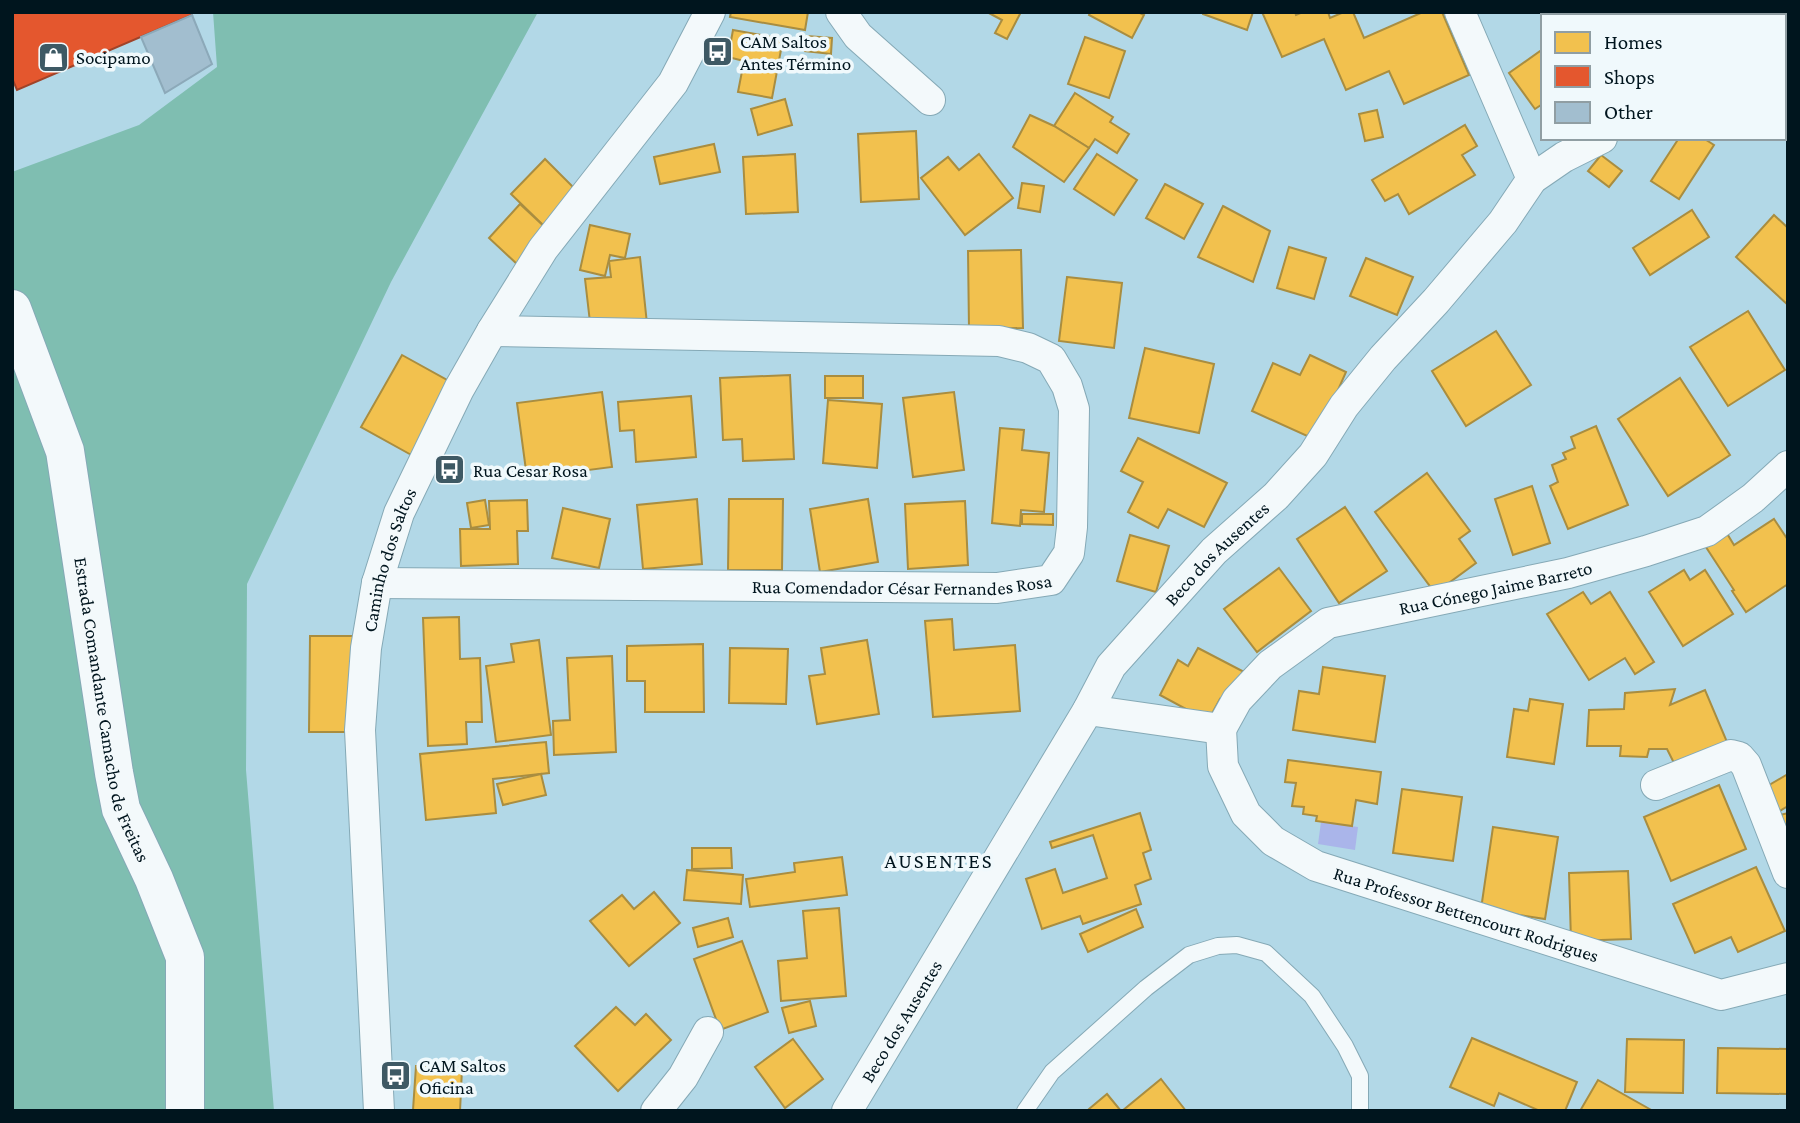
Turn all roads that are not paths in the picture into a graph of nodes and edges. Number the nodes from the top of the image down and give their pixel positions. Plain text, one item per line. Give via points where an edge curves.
1 (710, 12) edge
2 (841, 12) edge
3 (1460, 12) edge
4 (930, 100) dead end
5 (1598, 140) edge
6 (1532, 179) junction
7 (12, 309) edge
8 (492, 331) junction
9 (1788, 466) edge
10 (377, 583) junction
11 (1088, 710) junction
12 (1221, 729) junction
13 (1656, 785) dead end
14 (1788, 873) edge
15 (1788, 978) edge
16 (708, 1032) dead end
17 (185, 1111) edge
18 (379, 1111) edge
19 (656, 1111) edge
20 (847, 1111) edge
21 (1025, 1111) edge
22 (1360, 1111) edge

1 - 8 street, Caminho dos Saltos via 673,83 544,249
2 - 4 street via 858,36
3 - 6 street
5 - 6 street
6 - 11 street, Beco dos Ausentes via 1503,222 1344,406 1313,455 1276,496 1214,551 1111,666
7 - 17 main road, Estrada Comandante Camacho de Freitas via 65,451 121,809 185,957
8 - 10 street, Caminho dos Saltos via 399,513
8 - 10 street, Rua Comendador César Fernandes Rosa via 999,341 1028,348 1051,359 1074,409 1069,554 1051,580 997,587
9 - 12 street, Rua Cónego Jaime Barreto via 1707,530 1646,551 1568,573 1328,623 1270,665 1237,700
10 - 18 street, Caminho dos Saltos via 360,730
11 - 12 street
11 - 20 street, Beco dos Ausentes
12 - 15 street, Rua Professor Bettencourt Rodrigues via 1223,766 1246,814 1273,841 1316,866 1721,995
13 - 14 street via 1731,755 1739,757
16 - 19 street
21 - 22 lane via 1052,1072 1178,963 1218,946 1237,945 1266,953 1312,996 1360,1076

